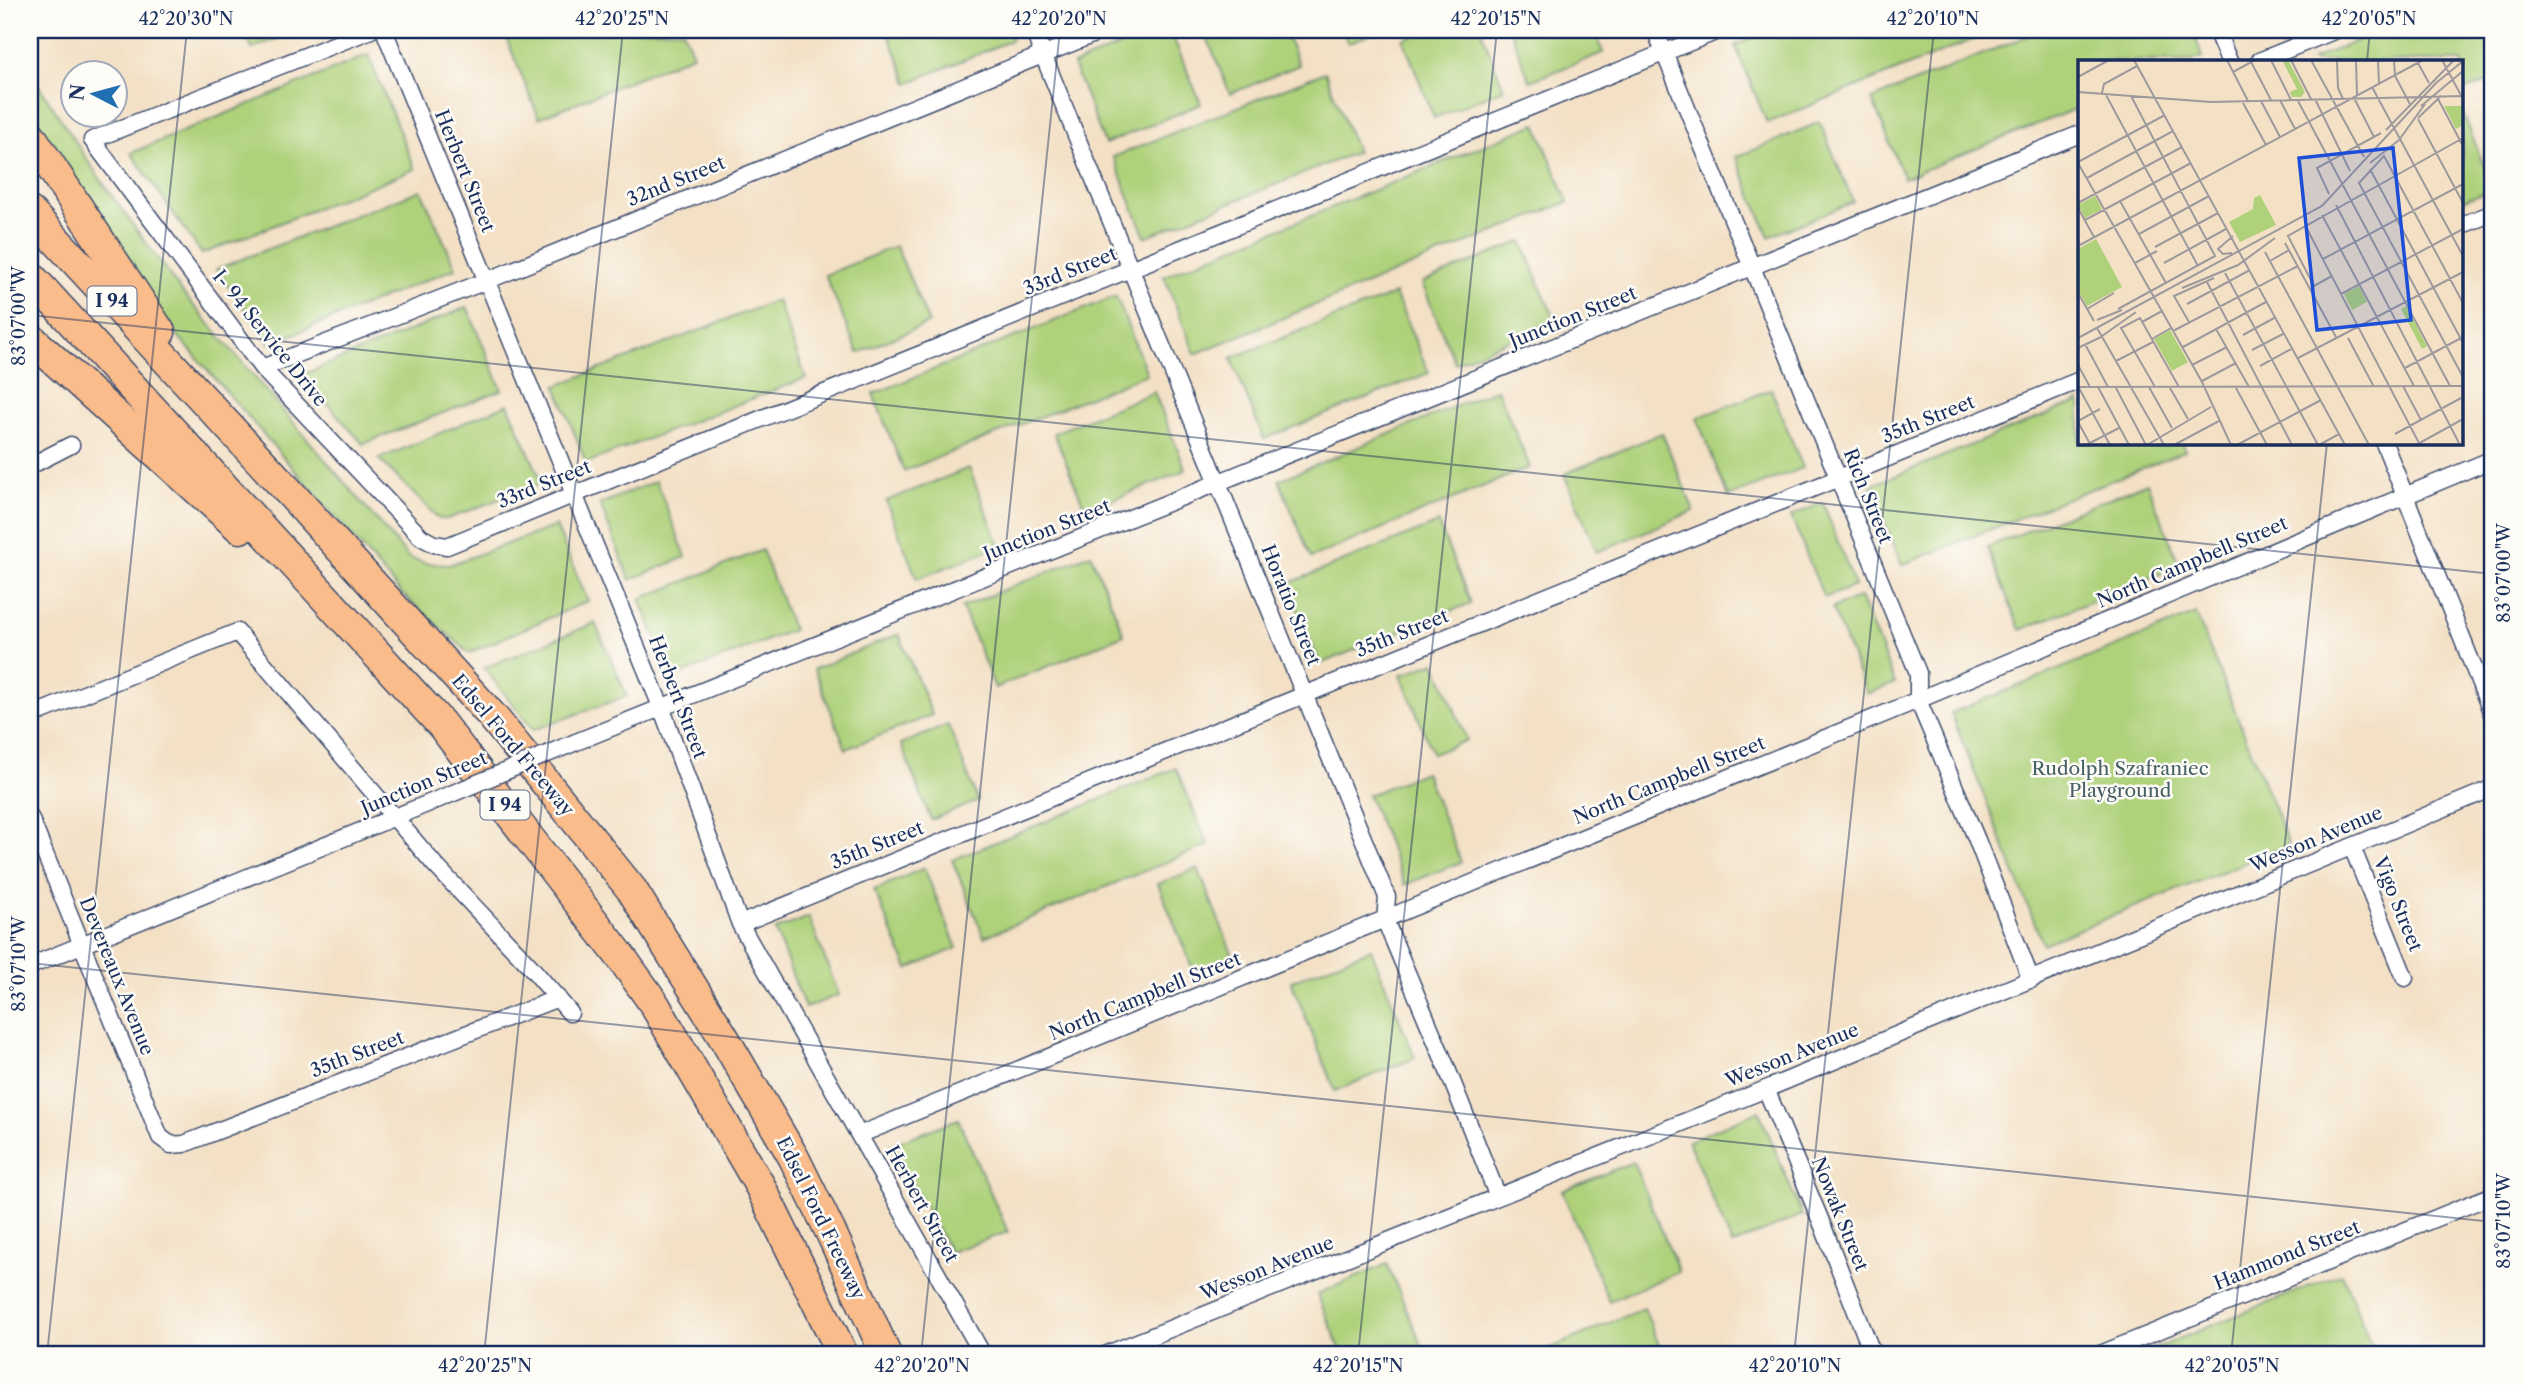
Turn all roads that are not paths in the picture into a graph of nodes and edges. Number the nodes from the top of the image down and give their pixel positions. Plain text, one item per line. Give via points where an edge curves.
1 (371, 30) edge
2 (384, 30) edge
3 (1033, 30) edge
4 (1104, 30) edge
5 (1655, 30) edge
6 (1720, 30) edge
7 (2216, 30) edge
8 (2336, 30) edge
9 (1665, 52) junction
10 (1043, 54) junction
11 (2229, 60) edge
12 (2261, 60) edge
13 (30, 135) edge
14 (2078, 135) edge
15 (30, 212) edge
16 (2493, 212) edge
17 (2464, 224) edge
18 (1752, 267) junction
19 (1131, 269) junction
20 (30, 276) edge
21 (486, 281) junction
22 (30, 338) edge
23 (262, 368) junction
24 (2078, 381) edge
25 (193, 390) junction
26 (2384, 444) edge
27 (71, 445) dead end
28 (2493, 459) edge
29 (30, 466) edge
30 (1839, 478) junction
31 (1219, 484) junction
32 (574, 495) junction
33 (2405, 495) junction
34 (434, 544) joint
35 (290, 561) junction
36 (1305, 695) junction
37 (1919, 700) junction
38 (662, 709) junction
39 (30, 716) edge
40 (2493, 716) edge
41 (2493, 788) edge
42 (30, 817) edge
43 (395, 818) junction
44 (2352, 847) junction
45 (1385, 920) junction
46 (740, 923) junction
47 (82, 945) junction
48 (30, 966) edge
49 (2405, 978) dead end
50 (2031, 980) junction
51 (558, 998) junction
52 (570, 1013) dead end
53 (1766, 1089) junction
54 (859, 1135) junction
55 (171, 1145) joint
56 (2493, 1195) edge
57 (1498, 1197) junction
58 (843, 1355) edge
59 (886, 1355) edge
60 (983, 1355) edge
61 (1105, 1355) edge
62 (1873, 1355) edge
63 (2098, 1355) edge

1 - 23 street, I- 94 Service Drive via 92,140
2 - 21 street, Herbert Street
3 - 10 street, Horatio Street
4 - 10 street, 32nd Street
5 - 9 street, Rich Street
6 - 9 street, 33rd Street
7 - 11 street
8 - 12 street
9 - 18 street, Rich Street
9 - 19 street, 33rd Street
10 - 19 street, Horatio Street
10 - 21 street, 32nd Street
13 - 25 highway
14 - 18 street, Junction Street
15 - 25 highway, Edsel Ford Freeway / I 94
16 - 17 street
18 - 30 street, Rich Street
18 - 31 street, Junction Street
19 - 31 street, Horatio Street
19 - 32 street, 33rd Street
20 - 35 highway, Edsel Ford Freeway / I 94
21 - 23 street, 32nd Street
21 - 32 street, Herbert Street
22 - 35 highway via 233,524
23 - 34 street, I- 94 Service Drive via 421,537
24 - 30 street, 35th Street
25 - 59 highway, Edsel Ford Freeway / I 94 via 492,716 632,890 794,1158
26 - 33 street
27 - 29 street
28 - 33 street, North Campbell Street
30 - 36 street, 35th Street
30 - 37 street, Rich Street via 1918,673
31 - 36 street, Horatio Street
31 - 38 street, Junction Street
32 - 34 street, 33rd Street via 460,541
32 - 38 street, Herbert Street
33 - 37 street, North Campbell Street
33 - 40 street
35 - 58 highway, Edsel Ford Freeway / I 94 via 457,743 653,1002 760,1186
36 - 45 street, Horatio Street via 1387,897
36 - 46 street, 35th Street
37 - 45 street, North Campbell Street
37 - 50 street, Rich Street
38 - 43 street, Junction Street, bridge
38 - 46 street, Herbert Street
39 - 43 street via 237,632
41 - 44 street, Wesson Avenue
42 - 47 street, Devereaux Avenue
43 - 47 street, Junction Street
43 - 51 street
44 - 49 street, Vigo Street
44 - 50 street, Wesson Avenue
45 - 54 street, North Campbell Street
45 - 57 street, Horatio Street
46 - 54 street, Herbert Street
47 - 48 street, Junction Street
47 - 55 street, Devereaux Avenue via 160,1137
50 - 53 street, Wesson Avenue
51 - 52 street
51 - 55 street, 35th Street via 184,1144
53 - 57 street, Wesson Avenue
53 - 62 street, Nowak Street
54 - 60 street, Herbert Street
56 - 63 street, Hammond Street
57 - 61 street, Wesson Avenue

